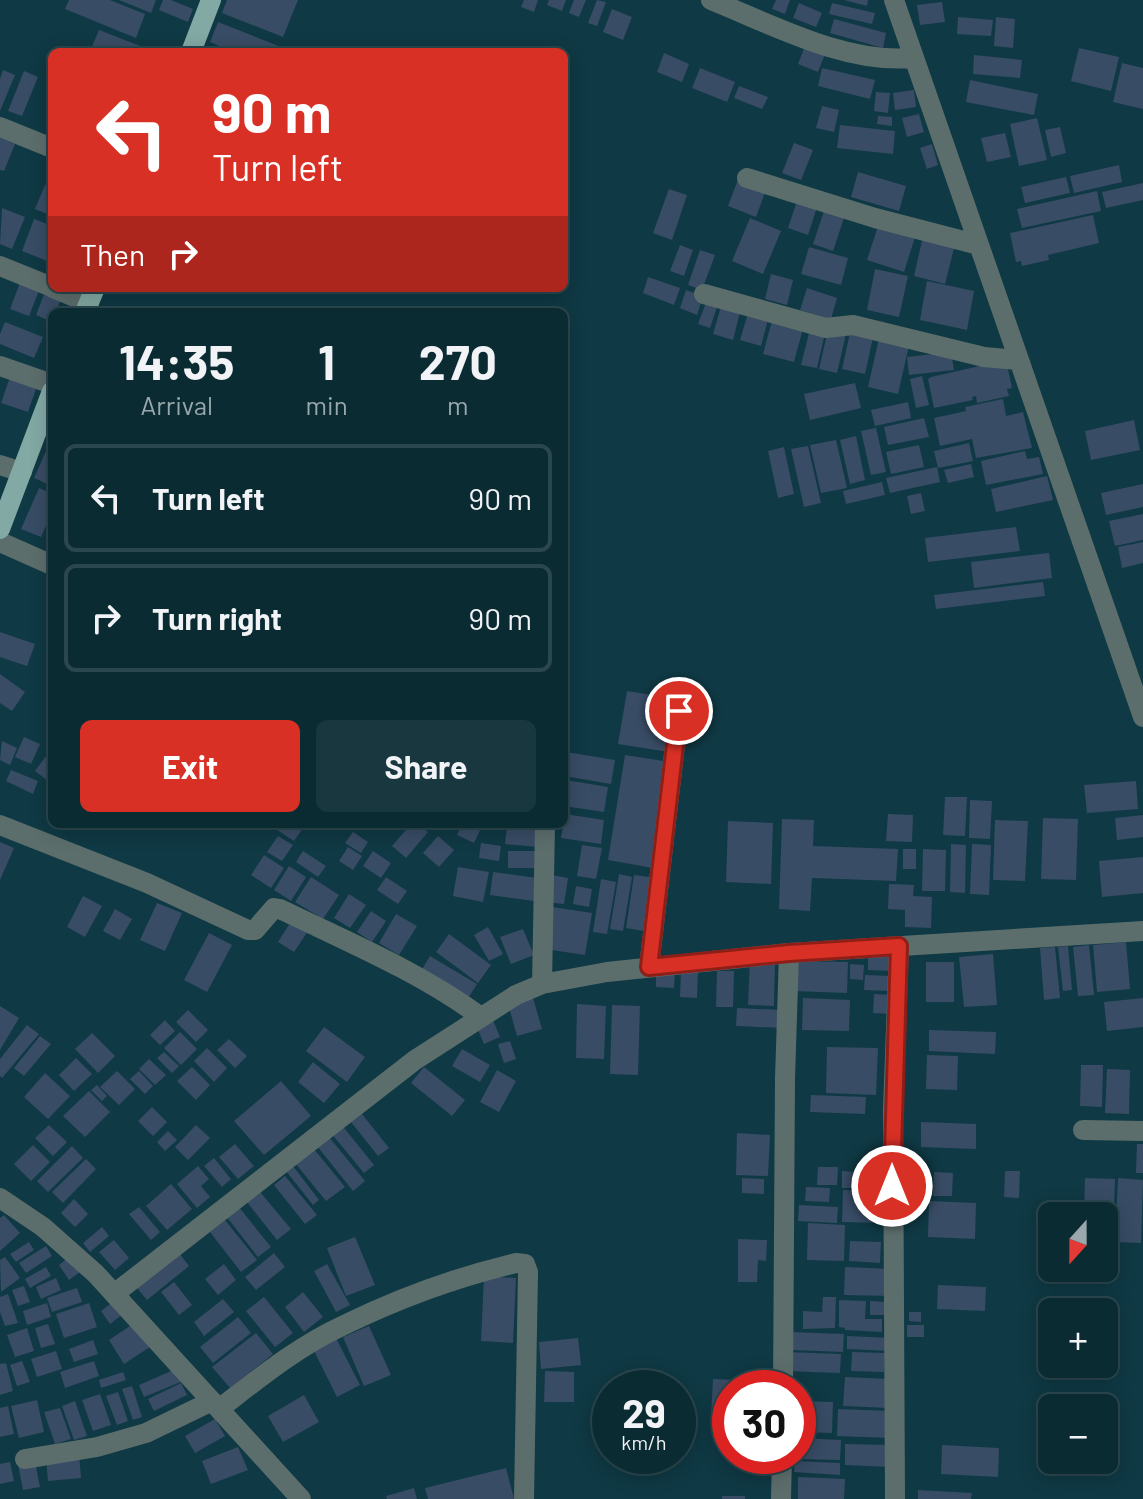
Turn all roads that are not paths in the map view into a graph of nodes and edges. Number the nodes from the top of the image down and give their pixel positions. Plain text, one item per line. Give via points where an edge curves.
1 (211, 0) edge
2 (711, 0) edge
3 (894, 0) edge
4 (193, 48) edge
5 (913, 58) junction
6 (0, 127) edge
7 (48, 146) edge
8 (747, 178) dead end
9 (979, 245) junction
10 (0, 266) edge
11 (48, 286) edge
12 (64, 292) edge
13 (704, 294) dead end
14 (89, 301) edge
15 (1018, 360) junction
16 (0, 366) edge
17 (48, 383) edge
18 (47, 421) edge
19 (0, 465) edge
20 (22, 472) junction
21 (0, 529) edge
22 (0, 542) edge
23 (48, 563) edge
24 (679, 711) dead end
25 (1143, 717) edge
26 (0, 825) edge
27 (545, 828) edge
28 (1143, 931) edge
29 (899, 946) junction
30 (789, 953) junction
31 (649, 967) junction
32 (542, 984) junction
33 (481, 1017) junction
34 (1083, 1130) dead end
35 (1143, 1131) edge
36 (0, 1198) edge
37 (114, 1294) junction
38 (783, 1370) edge
39 (216, 1405) junction
40 (25, 1459) dead end
41 (782, 1474) edge
42 (301, 1499) edge
43 (524, 1499) edge
44 (781, 1499) edge
45 (895, 1499) edge

1 - 4 main road
2 - 5 street via 842,51 890,60
3 - 5 street
5 - 9 street
6 - 7 street
8 - 9 street
9 - 15 street
10 - 11 street
12 - 14 street
13 - 15 street via 826,328 853,325 984,357
15 - 25 street
16 - 17 street
18 - 20 main road
19 - 20 street
20 - 21 main road
22 - 23 street
24 - 31 street
26 - 33 street via 248,930 260,927 274,908 280,909 404,970
27 - 32 street
28 - 29 street
29 - 30 street
29 - 45 street via 893,1125
30 - 31 street
30 - 38 street
31 - 32 street
32 - 33 street
33 - 37 street via 415,1060
34 - 35 street
36 - 37 street via 61,1242
37 - 39 street
39 - 40 street via 97,1447
39 - 42 street
39 - 43 street via 341,1326 453,1281 525,1264
41 - 44 street

